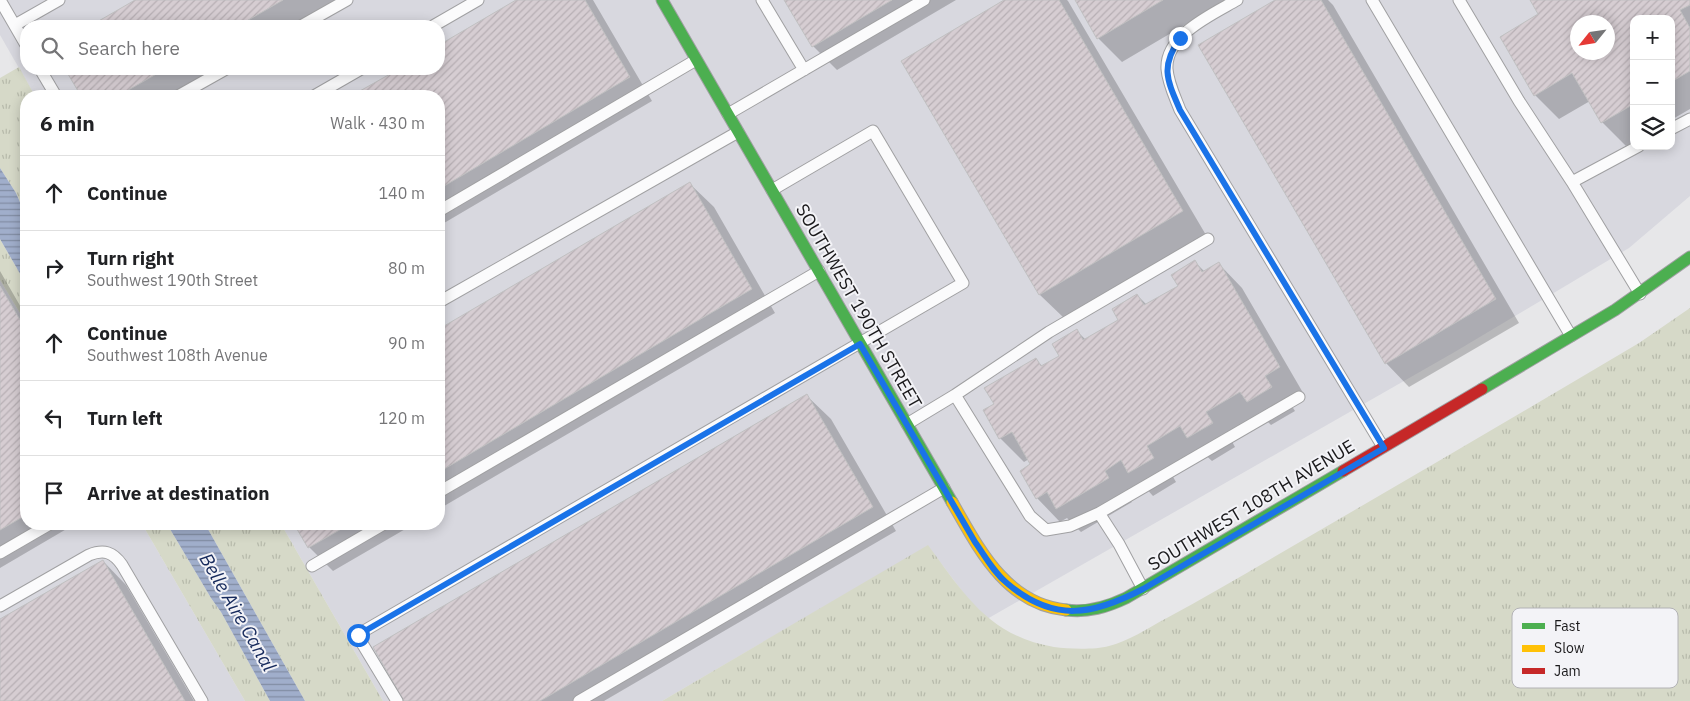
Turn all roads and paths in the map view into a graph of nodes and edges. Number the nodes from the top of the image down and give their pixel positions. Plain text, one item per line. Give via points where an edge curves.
1 (0, 0) edge
2 (59, 0) edge
3 (348, 0) edge
4 (478, 0) edge
5 (662, 0) edge
6 (762, 0) edge
7 (924, 0) edge
8 (1237, 0) edge
9 (1372, 0) edge
10 (1458, 0) edge
11 (24, 20) edge
12 (312, 20) edge
13 (443, 20) edge
14 (20, 22) edge
15 (15, 25) junction
16 (20, 34) edge
17 (697, 60) junction
18 (804, 70) junction
19 (44, 75) edge
20 (215, 75) edge
21 (351, 75) edge
22 (52, 90) edge
23 (189, 90) edge
24 (324, 90) edge
25 (728, 114) junction
26 (1690, 119) edge
27 (1675, 127) edge
28 (738, 132) junction
29 (1632, 150) edge
30 (1572, 182) junction
31 (772, 190) junction
32 (445, 207) edge
33 (1208, 239) dead end
34 (1690, 257) edge
35 (819, 271) junction
36 (1640, 294) junction
37 (445, 299) edge
38 (1571, 337) junction
39 (860, 344) junction
40 (956, 395) junction
41 (1299, 397) dead end
42 (907, 424) junction
43 (1384, 448) junction
44 (944, 488) junction
45 (445, 489) edge
46 (1099, 513) junction
47 (40, 530) edge
48 (374, 530) edge
49 (0, 553) edge
50 (312, 566) dead end
51 (1143, 589) junction
52 (0, 606) edge
53 (1048, 607) joint
54 (202, 701) edge
55 (397, 701) edge
56 (579, 701) edge

1 - 15 lane
2 - 11 lane
3 - 12 lane
4 - 13 lane
5 - 17 street, SOUTHWEST 190TH STREET
6 - 18 lane
7 - 18 lane
8 - 43 lane via 1193,26 1180,38 1171,52 1167,68 1172,89 1180,110
9 - 38 lane
10 - 30 lane
14 - 15 lane
15 - 16 lane
17 - 25 street, SOUTHWEST 190TH STREET
17 - 32 lane
18 - 25 lane
19 - 22 lane
20 - 23 lane
21 - 24 lane
25 - 28 street, SOUTHWEST 190TH STREET
26 - 27 lane
28 - 31 street, SOUTHWEST 190TH STREET
28 - 37 lane
29 - 30 lane
30 - 36 lane
31 - 35 street, SOUTHWEST 190TH STREET
31 - 39 lane via 873,131 963,283
33 - 40 lane via 1049,332
34 - 36 street, SOUTHWEST 108TH AVENUE
35 - 39 street, SOUTHWEST 190TH STREET
35 - 45 lane
36 - 38 street, SOUTHWEST 108TH AVENUE
38 - 43 street, SOUTHWEST 108TH AVENUE
39 - 42 street, SOUTHWEST 190TH STREET
39 - 55 lane via 358,635
40 - 42 lane
40 - 46 lane via 1030,516 1046,530 1070,526
41 - 46 lane
42 - 44 street, SOUTHWEST 190TH STREET
43 - 51 street, SOUTHWEST 108TH AVENUE
44 - 53 street, SOUTHWEST 190TH STREET via 975,542 1007,584
44 - 56 lane
46 - 51 lane
47 - 49 lane
48 - 50 lane
51 - 53 street, SOUTHWEST 108TH AVENUE via 1097,609 1066,611
52 - 54 lane via 89,555 102,551 113,553

